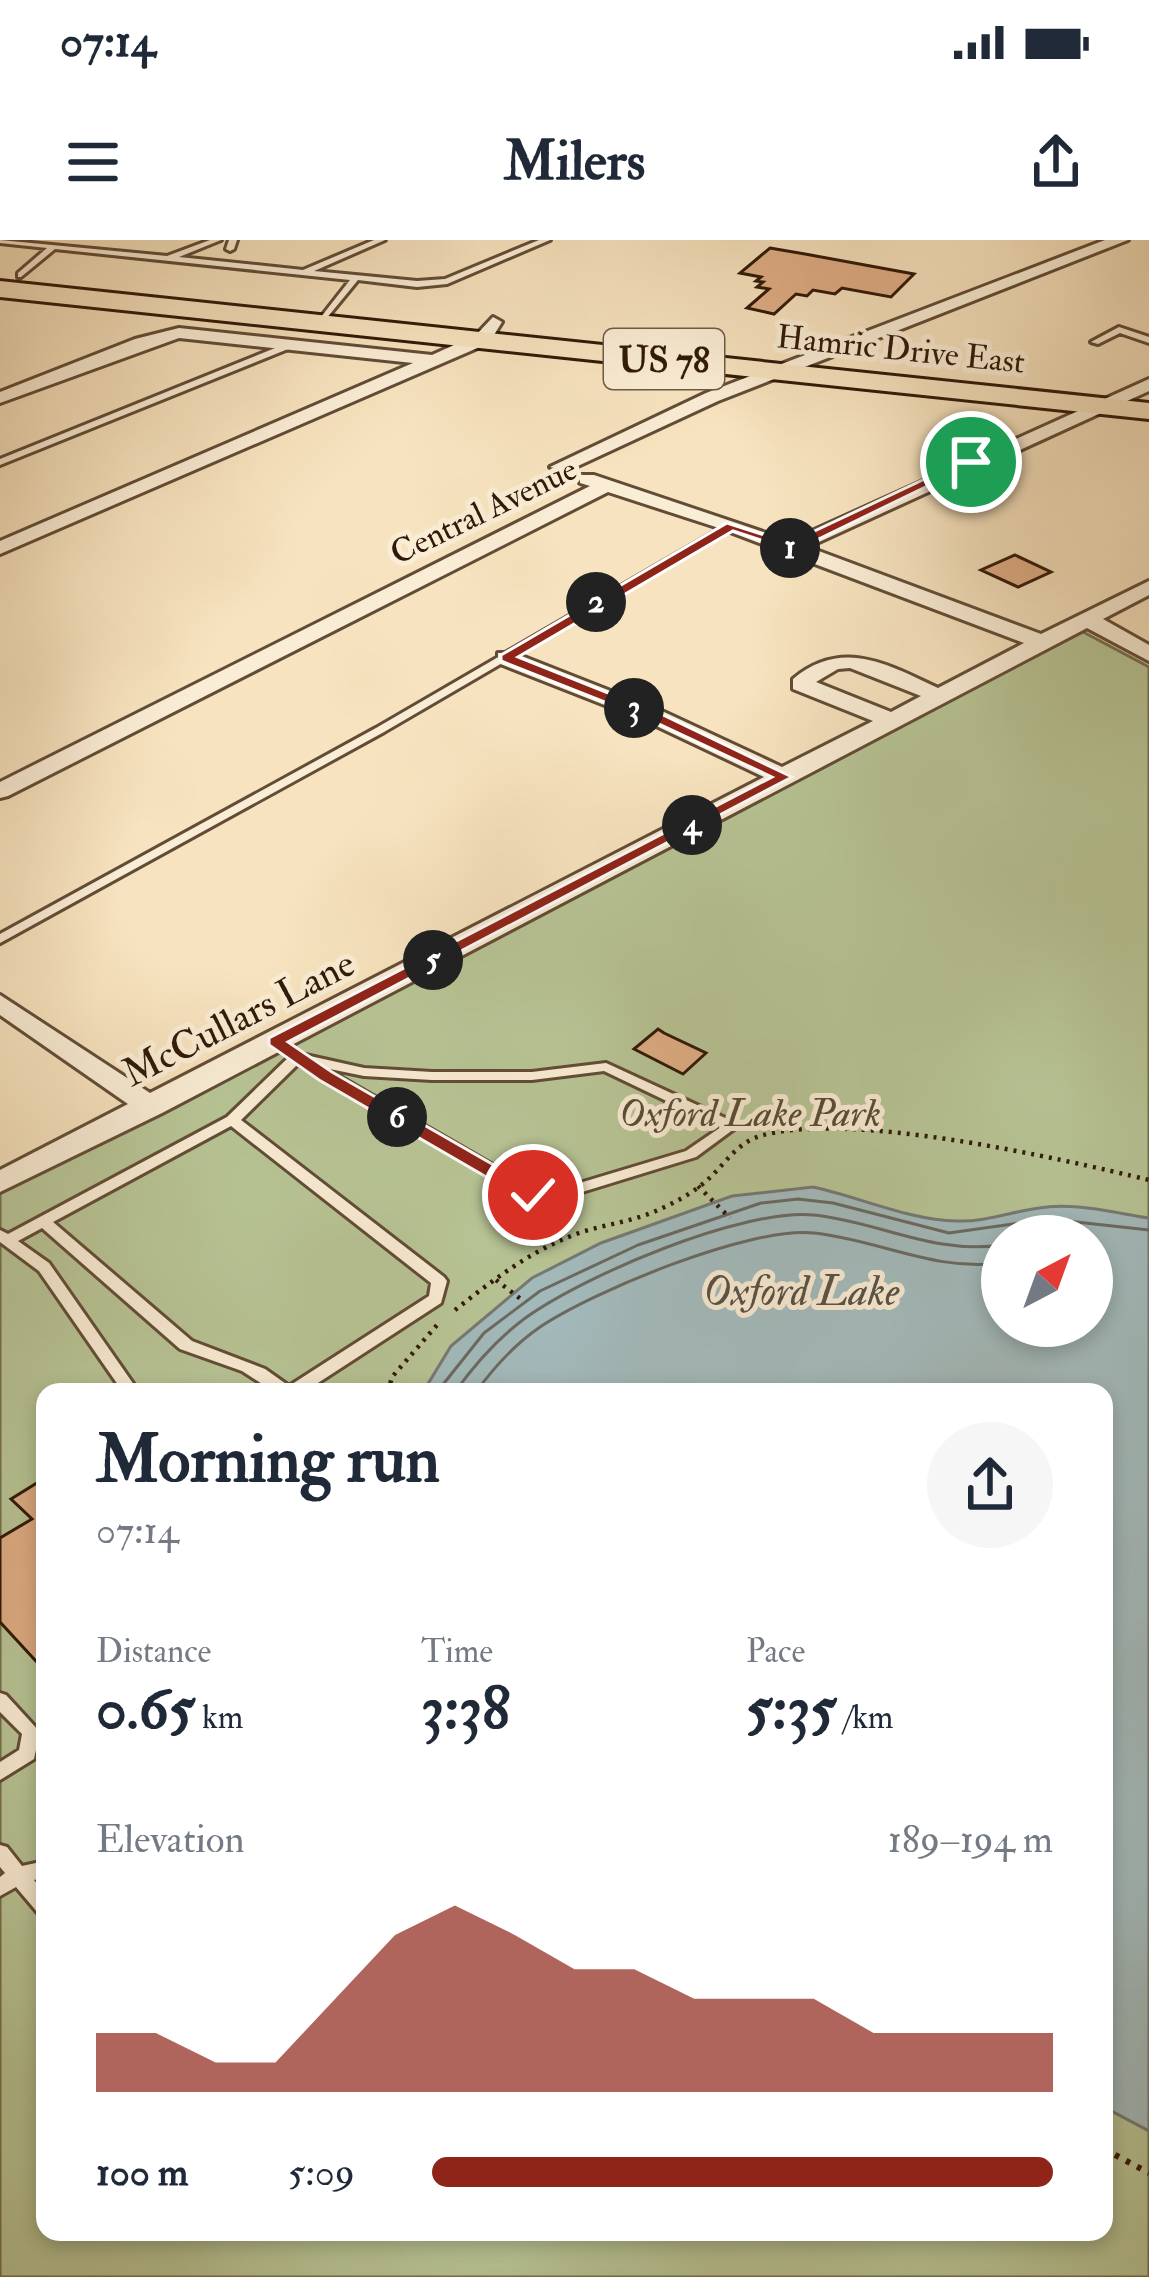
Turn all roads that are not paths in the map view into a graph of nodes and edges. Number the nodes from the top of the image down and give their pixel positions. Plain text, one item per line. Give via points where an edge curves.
1 (217, 240) edge
2 (361, 240) edge
3 (546, 240) edge
4 (1120, 240) edge
5 (0, 241) edge
6 (379, 241) edge
7 (52, 247) junction
8 (229, 248) edge
9 (167, 259) junction
10 (215, 264) junction
11 (302, 273) junction
12 (355, 278) junction
13 (7, 279) edge
14 (328, 313) junction
15 (488, 330) junction
16 (1149, 340) edge
17 (1094, 342) dead end
18 (290, 345) junction
19 (825, 356) junction
20 (436, 360) junction
21 (779, 371) junction
22 (1147, 393) edge
23 (0, 398) edge
24 (1096, 405) junction
25 (0, 462) edge
26 (604, 486) junction
27 (732, 526) junction
28 (4, 542) edge
29 (790, 548) junction
30 (1149, 587) edge
31 (1087, 619) junction
32 (1041, 642) junction
33 (1149, 654) edge
34 (506, 658) junction
35 (938, 697) junction
36 (892, 720) junction
37 (784, 777) junction
38 (0, 790) edge
39 (0, 939) edge
40 (0, 1003) edge
41 (275, 1042) junction
42 (298, 1057) junction
43 (152, 1107) junction
44 (232, 1120) junction
45 (0, 1183) edge
46 (43, 1221) junction
47 (5, 1237) edge
48 (125, 1383) edge
49 (276, 1383) edge
50 (302, 1383) edge
51 (0, 1700) edge
52 (0, 1772) edge
53 (0, 1853) edge
54 (36, 1871) edge
55 (18, 1875) junction
56 (0, 1888) edge
57 (36, 1896) edge

1 - 9 lane
2 - 6 lane
3 - 12 lane via 447,281
4 - 19 street, Central Avenue
5 - 7 lane
6 - 11 lane
7 - 9 lane
7 - 13 lane
8 - 10 lane
9 - 10 lane
10 - 11 lane
11 - 12 lane
12 - 14 lane
13 - 14 main road, Hamric Drive East / US 78
14 - 15 main road, Hamric Drive East / US 78
15 - 19 main road, Hamric Drive East / US 78
15 - 20 street
15 - 21 main road, Hamric Drive East / US 78
16 - 17 lane via 1119,330
18 - 20 street
18 - 23 street via 179,333
18 - 25 lane
19 - 21 street, Central Avenue
19 - 22 main road, Hamric Drive East / US 78
20 - 28 street
21 - 24 main road, Hamric Drive East / US 78
21 - 26 street, Central Avenue via 560,467
22 - 24 main road, Hamric Drive East / US 78
24 - 29 street
26 - 27 street
26 - 38 street, Central Avenue
27 - 29 street
27 - 34 lane
29 - 32 street
30 - 31 street, McCullars Lane
31 - 32 street, McCullars Lane
31 - 33 street
32 - 35 street, McCullars Lane
34 - 37 street
34 - 39 lane
35 - 36 street, McCullars Lane
35 - 36 street via 845,657 819,665 801,685
36 - 37 street, McCullars Lane
37 - 41 street, McCullars Lane
40 - 43 street
41 - 42 lane
41 - 43 street, McCullars Lane
42 - 42 lane via 533,1195 691,1154 731,1126 606,1067 431,1076
42 - 44 lane
43 - 45 street, McCullars Lane
44 - 46 lane
44 - 50 lane via 439,1281 436,1299
46 - 47 lane
46 - 49 lane via 186,1346 208,1358 229,1357
47 - 48 lane via 44,1267
51 - 52 lane via 31,1732 28,1754
53 - 55 lane
54 - 55 lane
55 - 56 lane
55 - 57 lane

